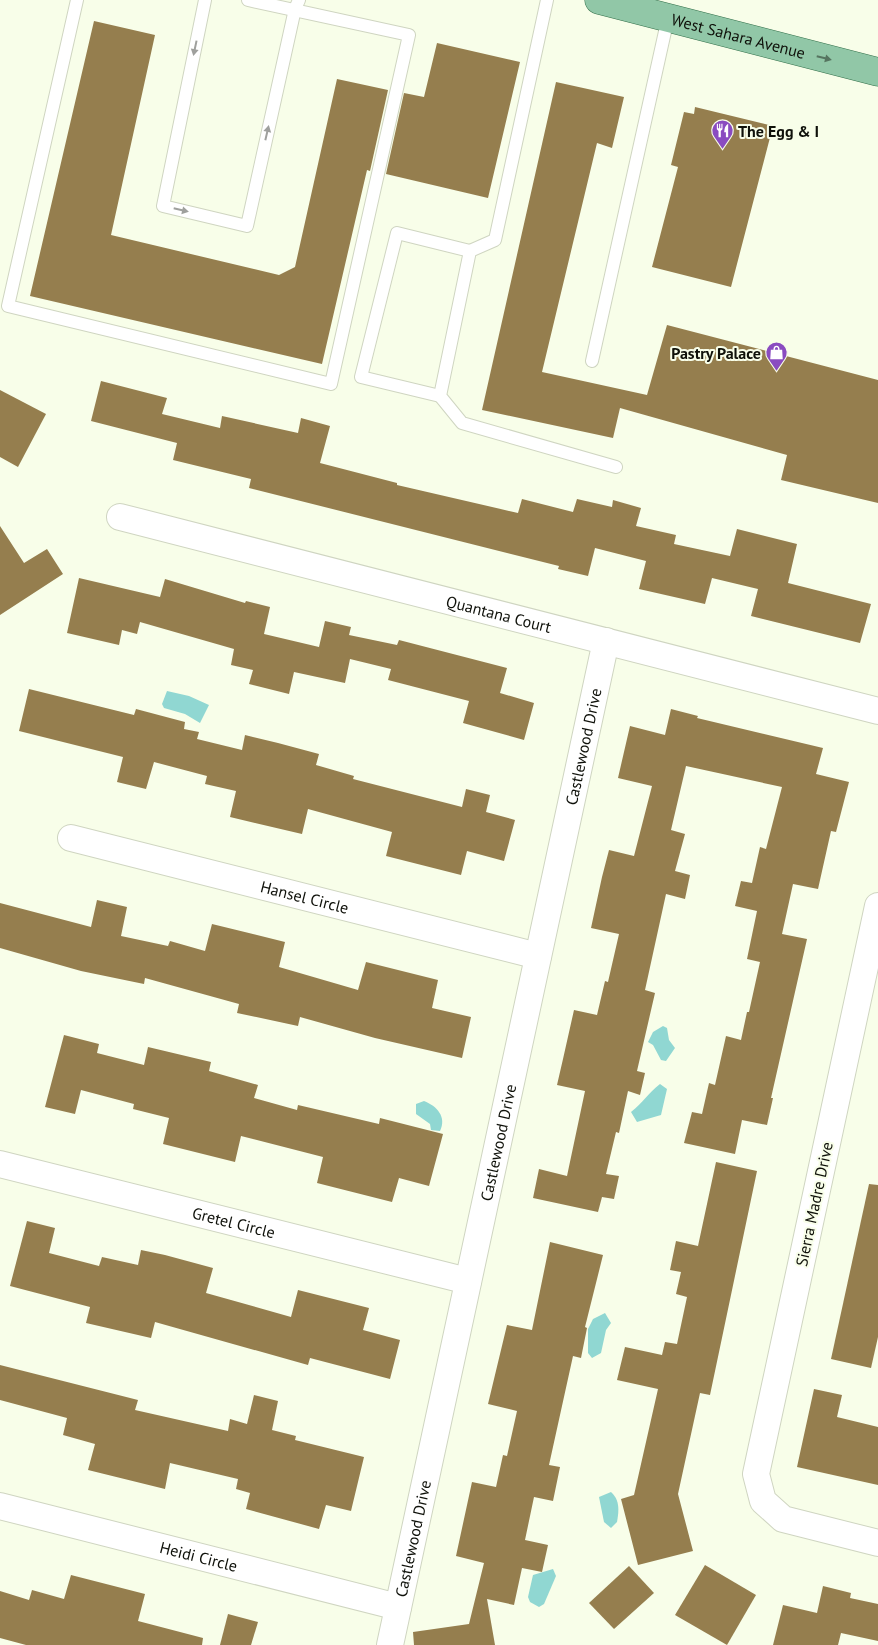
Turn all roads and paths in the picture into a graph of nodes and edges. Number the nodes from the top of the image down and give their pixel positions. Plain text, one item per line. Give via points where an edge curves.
1 (77, 0) edge
2 (205, 0) edge
3 (248, 0) edge
4 (547, 0) edge
5 (599, 0) edge
6 (297, 5) edge
7 (668, 18) junction
8 (872, 63) edge
9 (470, 251) junction
10 (592, 361) dead end
11 (440, 396) junction
12 (616, 467) dead end
13 (120, 517) dead end
14 (606, 641) junction
15 (878, 711) edge
16 (71, 838) dead end
17 (878, 906) edge
18 (538, 956) junction
19 (0, 1164) edge
20 (468, 1281) junction
21 (0, 1506) edge
22 (878, 1543) edge
23 (398, 1607) junction
24 (390, 1645) edge

1 - 6 lane via 8,306 331,384 409,35
2 -> 6 lane via 162,206 247,226
3 - 6 lane
4 - 9 lane via 495,240
5 - 7 main road, West Sahara Avenue
7 -> 8 main road, West Sahara Avenue
7 - 10 lane
9 - 11 lane
9 - 11 lane via 397,232 361,378
11 - 12 lane via 462,424
13 - 14 street, Quantana Court
14 - 15 street, Quantana Court
14 - 18 street, Castlewood Drive
16 - 18 street, Hansel Circle
17 - 22 street, Sierra Madre Drive via 756,1474 763,1500 783,1518
18 - 20 street, Castlewood Drive
19 - 20 street, Gretel Circle
20 - 23 street, Castlewood Drive
21 - 23 street, Heidi Circle
23 - 24 street, Castlewood Drive

